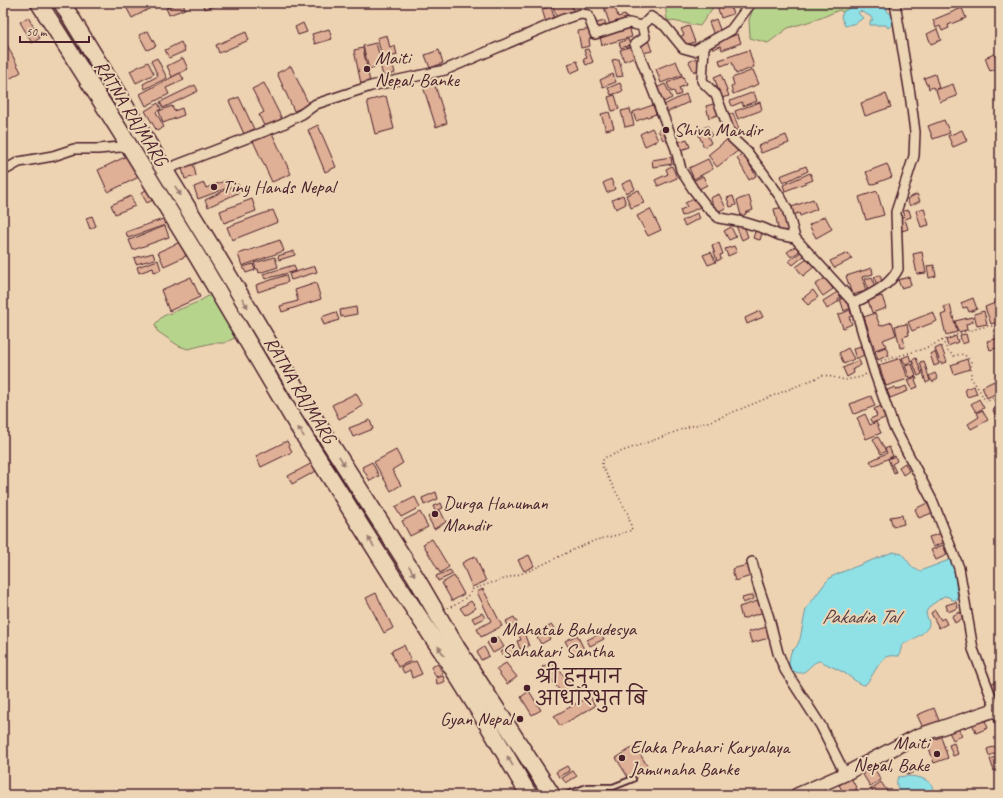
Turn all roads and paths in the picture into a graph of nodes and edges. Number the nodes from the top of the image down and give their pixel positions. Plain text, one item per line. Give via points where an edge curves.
1 (39, 3) edge
2 (62, 3) edge
3 (751, 3) edge
4 (895, 3) edge
5 (642, 26) junction
6 (704, 47) junction
7 (125, 139) junction
8 (164, 170) junction
9 (3, 171) edge
10 (795, 238) junction
11 (854, 303) junction
12 (1000, 326) edge
13 (942, 340) junction
14 (871, 362) junction
15 (874, 372) junction
16 (1000, 394) edge
17 (752, 562) dead end
18 (436, 612) junction
19 (999, 712) edge
20 (845, 774) junction
21 (633, 779) dead end
22 (529, 795) edge
23 (552, 795) edge
24 (566, 795) edge
25 (797, 795) edge

1 - 7 highway, RATNA RAJMARG
2 - 8 highway, RATNA RAJMARG
3 - 6 street via 731,30
4 - 11 street via 915,132 914,156 896,212 898,269 884,287
5 - 6 street via 651,17 665,26 683,48 694,51
5 - 8 street via 629,23 595,34 588,14 564,19 446,70 370,86 316,104 281,125
5 - 10 street via 645,37 635,44 676,149 681,170 693,189 707,208 719,218 743,222
6 - 10 street via 702,81 716,95 732,138 747,152 781,198 787,209
7 - 9 street via 120,146 74,149 19,162
22 -> 7 highway, RATNA RAJMARG via 451,666 294,420
8 -> 18 highway, RATNA RAJMARG via 309,410
10 - 11 street
11 - 14 street
12 - 13 path via 963,332
13 - 14 path via 907,354
13 - 16 path via 954,356 961,354 971,362 971,378 986,402
14 - 15 street
15 - 18 path via 845,380 824,375 710,421 606,457 602,461 602,466 628,514 632,530 596,540 529,571 473,589 462,601
15 - 19 street via 893,425 933,502 959,568 973,649
17 - 20 street via 785,670 821,726
18 - 23 highway, RATNA RAJMARG
19 - 20 street via 916,736
20 - 25 street
21 - 24 lane via 613,787 587,787

